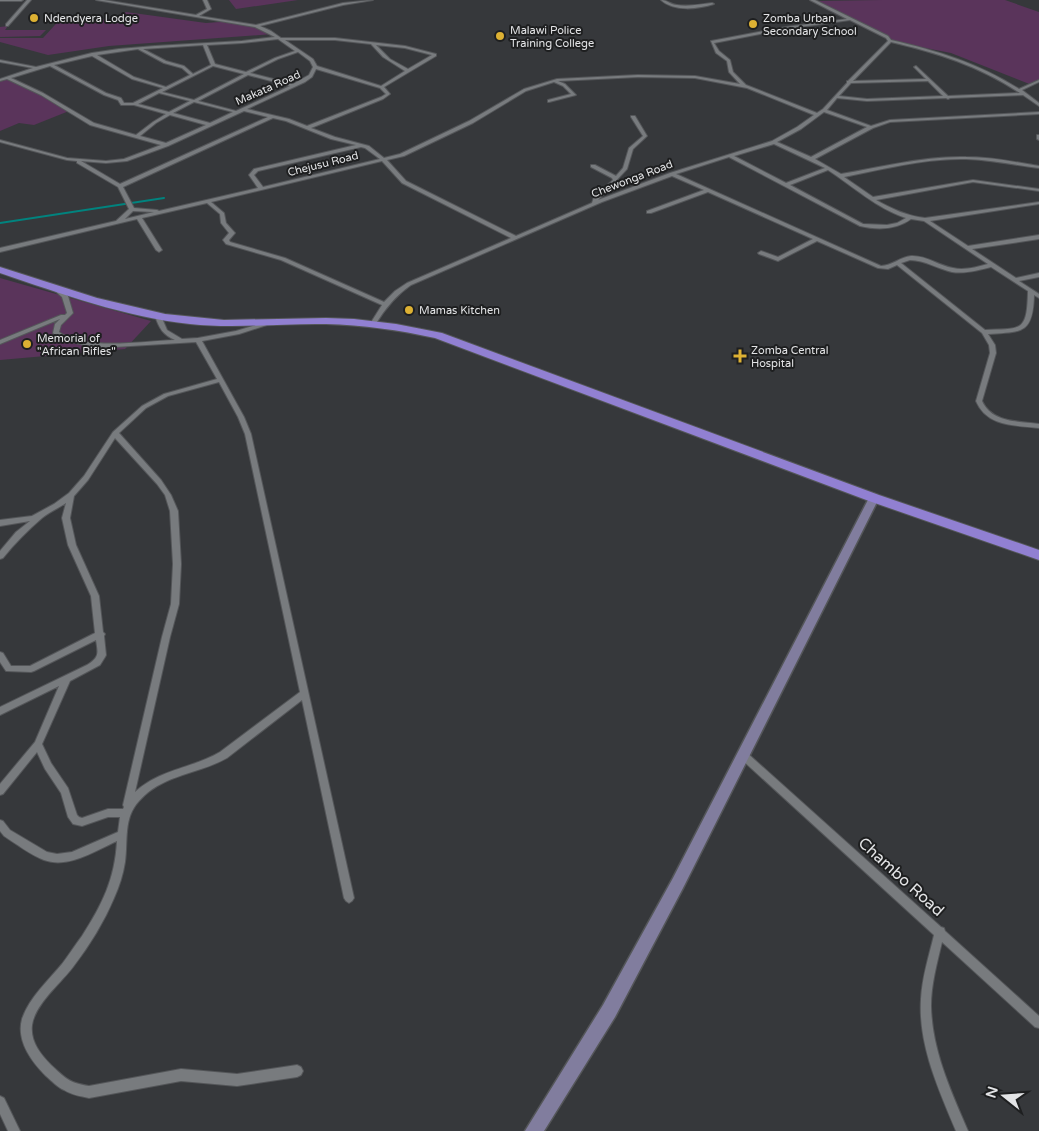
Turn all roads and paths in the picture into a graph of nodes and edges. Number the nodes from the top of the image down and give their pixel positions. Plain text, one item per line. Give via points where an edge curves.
1 (0, 0) edge
2 (21, 0) edge
3 (29, 0) edge
4 (98, 0) edge
5 (205, 0) edge
6 (371, 0) edge
7 (663, 0) edge
8 (812, 0) edge
9 (712, 4) dead end
10 (197, 15) junction
11 (851, 19) junction
12 (7, 26) dead end
13 (256, 26) junction
14 (279, 38) junction
15 (890, 42) junction
16 (373, 44) junction
17 (205, 45) junction
18 (139, 48) junction
19 (298, 51) junction
20 (92, 54) junction
21 (0, 61) edge
22 (50, 64) junction
23 (213, 65) junction
24 (315, 67) junction
25 (916, 67) dead end
26 (36, 68) junction
27 (409, 71) junction
28 (248, 74) junction
29 (192, 75) junction
30 (7, 77) junction
31 (0, 80) edge
32 (928, 80) junction
33 (550, 81) junction
34 (1039, 81) edge
35 (848, 82) junction
36 (295, 86) junction
37 (744, 86) junction
38 (381, 87) junction
39 (167, 88) junction
40 (1019, 90) junction
41 (159, 92) junction
42 (1025, 94) junction
43 (834, 97) junction
44 (948, 98) junction
45 (1031, 99) junction
46 (1039, 99) edge
47 (193, 100) junction
48 (549, 102) dead end
49 (134, 104) junction
50 (1039, 105) edge
51 (242, 109) junction
52 (824, 110) junction
53 (236, 112) junction
54 (168, 113) junction
55 (1039, 113) edge
56 (818, 115) junction
57 (273, 116) junction
58 (633, 117) dead end
59 (209, 124) junction
60 (870, 127) junction
61 (307, 128) junction
62 (136, 137) junction
63 (0, 141) edge
64 (774, 142) junction
65 (166, 145) junction
66 (362, 145) junction
67 (730, 156) junction
68 (811, 159) junction
69 (384, 160) junction
70 (78, 161) junction
71 (594, 166) dead end
72 (1039, 167) edge
73 (828, 168) junction
74 (672, 174) junction
75 (840, 176) junction
76 (615, 180) junction
77 (786, 185) junction
78 (120, 186) junction
79 (608, 187) junction
80 (262, 189) junction
81 (708, 190) junction
82 (1039, 190) edge
83 (618, 194) junction
84 (871, 199) junction
85 (209, 202) junction
86 (1039, 203) edge
87 (594, 204) junction
88 (132, 209) junction
89 (164, 212) junction
90 (649, 212) dead end
91 (140, 218) junction
92 (909, 218) junction
93 (925, 220) junction
94 (113, 225) junction
95 (1039, 236) edge
96 (516, 238) junction
97 (816, 239) junction
98 (966, 248) junction
99 (0, 250) edge
100 (159, 250) dead end
101 (761, 253) dead end
102 (898, 263) junction
103 (991, 265) junction
104 (0, 270) edge
105 (1039, 275) edge
106 (1014, 280) junction
107 (56, 289) junction
108 (1031, 291) junction
109 (1039, 296) edge
110 (384, 304) junction
111 (70, 313) junction
112 (158, 316) junction
113 (271, 323) junction
114 (373, 324) junction
115 (984, 332) junction
116 (198, 340) junction
117 (186, 341) junction
118 (0, 342) edge
119 (220, 380) junction
120 (1039, 426) edge
121 (115, 433) junction
122 (71, 494) junction
123 (874, 498) junction
124 (43, 514) junction
125 (0, 523) edge
126 (1039, 555) edge
127 (0, 556) edge
128 (101, 634) junction
129 (0, 655) edge
130 (67, 678) junction
131 (304, 694) junction
132 (0, 711) edge
133 (38, 744) junction
134 (743, 755) junction
135 (0, 791) edge
136 (126, 810) junction
137 (0, 824) edge
138 (121, 835) junction
139 (349, 898) dead end
140 (940, 932) junction
141 (1039, 1023) edge
142 (297, 1071) dead end
143 (0, 1102) edge
144 (14, 1131) edge
145 (534, 1131) edge
146 (962, 1131) edge

1 - 2 street
3 - 12 street
4 - 10 street, Makata Road
5 - 10 street via 209,9
6 - 13 street
7 - 9 street via 674,6
8 - 11 street
10 - 13 street, Makata Road
11 - 15 street via 889,38
11 - 37 street via 712,42
13 - 14 street, Makata Road
14 - 16 street via 328,38
14 - 17 street
14 - 19 street, Makata Road
15 - 35 street, Chewonga Road
15 - 40 street via 963,59
16 - 27 street
16 - 27 street via 405,47 435,55
17 - 18 street
17 - 23 street
18 - 20 street
18 - 29 street via 185,68
19 - 24 street, Makata Road via 312,60
19 - 28 street via 278,56
20 - 22 street
20 - 39 street via 136,79
21 - 26 street
22 - 26 street
22 - 49 street via 120,99 123,104
23 - 28 street
23 - 29 street
24 - 36 street, Makata Road via 308,79
24 - 38 street
25 - 32 street
26 - 30 street
27 - 38 street
28 - 36 street
28 - 47 street
29 - 39 street
30 - 31 street
30 - 62 street via 92,124
32 - 35 street
32 - 44 street
33 - 37 street, Chejusu Road via 684,76
33 - 48 street via 564,85 574,95
33 - 69 street, Chejusu Road via 516,94 475,120 412,152
34 - 40 street
35 - 43 street, Chewonga Road
36 - 51 street, Makata Road
37 - 56 street, Chejusu Road
38 - 61 street via 388,94 382,98
39 - 41 street
40 - 42 street
41 - 47 street
41 - 49 street
42 - 44 street
42 - 45 street
43 - 44 street via 860,100
43 - 52 street, Chewonga Road
45 - 46 street
45 - 50 street
47 - 53 street
47 - 54 street
49 - 54 street
51 - 53 street, Makata Road
51 - 57 street
52 - 56 street, Chewonga Road
52 - 60 street
53 - 59 street, Makata Road
54 - 59 street
54 - 62 street
55 - 60 street via 902,119
56 - 64 street, Chewonga Road
57 - 61 street
57 - 78 street
58 - 76 street via 645,136 631,148 624,168
59 - 65 street, Makata Road
60 - 68 street
61 - 66 street
62 - 65 street
63 - 70 street, Makata Road
64 - 67 street, Chewonga Road
64 - 68 street
65 - 70 street, Makata Road via 125,160
66 - 69 street
66 - 80 street via 256,170 251,175
67 - 74 street, Chewonga Road
67 - 77 street
68 - 73 street
69 - 80 street, Chejusu Road
69 - 96 street via 409,186
70 - 78 street
71 - 76 street
72 - 75 street via 959,159
73 - 75 street
73 - 77 street
74 - 81 street
74 - 83 street, Chewonga Road
75 - 84 street
76 - 79 street
77 - 92 street via 862,225 894,226
78 - 88 street
79 - 83 street
79 - 87 street
80 - 85 street, Chejusu Road
81 - 90 street
81 - 97 street
82 - 84 street via 973,181
83 - 87 street, Chewonga Road
84 - 92 street
85 - 89 street, Chejusu Road
85 - 110 street via 222,214 232,233 226,240 228,243 283,259
86 - 93 street
87 - 96 street, Chewonga Road
88 - 89 street
88 - 94 street
89 - 91 street, Chejusu Road
91 - 94 street, Chejusu Road
91 - 100 street
92 - 93 street
93 - 98 street
94 - 99 street, Chejusu Road
95 - 98 street
96 - 110 street, Chewonga Road via 408,284
97 - 101 street via 778,259
97 - 102 street via 880,267
98 - 103 street
102 - 103 street via 908,258 918,259 961,271
102 - 115 street
103 - 106 street
104 - 107 highway
105 - 106 street
106 - 108 street
107 - 111 street via 65,296
107 - 112 highway
108 - 109 street
108 - 115 street via 1029,321 1023,328
110 - 114 street, Chewonga Road
111 - 117 street via 58,324 56,332 64,339 78,343 98,346
111 - 118 street
112 - 113 highway via 213,322
112 - 117 street via 168,336
113 - 114 highway via 327,321
113 - 116 street
114 - 123 highway via 459,341
115 - 120 street via 993,353 980,406 992,418
116 - 117 street
116 - 119 street
119 - 121 street via 154,401
119 - 131 street via 248,434
121 - 122 street via 99,460
121 - 136 street via 168,495 174,511 177,564 175,604
122 - 124 street
122 - 128 street via 66,518 72,545 96,596
123 - 126 highway
123 - 134 main road
124 - 125 street
124 - 127 street
128 - 129 street via 31,669 9,669
128 - 130 street via 101,659
130 - 132 street
130 - 133 street
131 - 136 street via 220,757 172,773 144,789
131 - 139 street
133 - 135 street
133 - 136 street via 48,766 65,790 76,821
134 - 140 street, Chambo Road
134 - 145 main road via 609,1011
136 - 138 street
137 - 138 street via 7,833 45,856 57,858 73,856
138 - 142 street via 118,876 110,897 74,956 28,1018 26,1028 30,1049 36,1059 66,1087 89,1092 181,1075 237,1080
140 - 141 street, Chambo Road
140 - 146 street via 931,966 926,1006 932,1054
143 - 144 street

